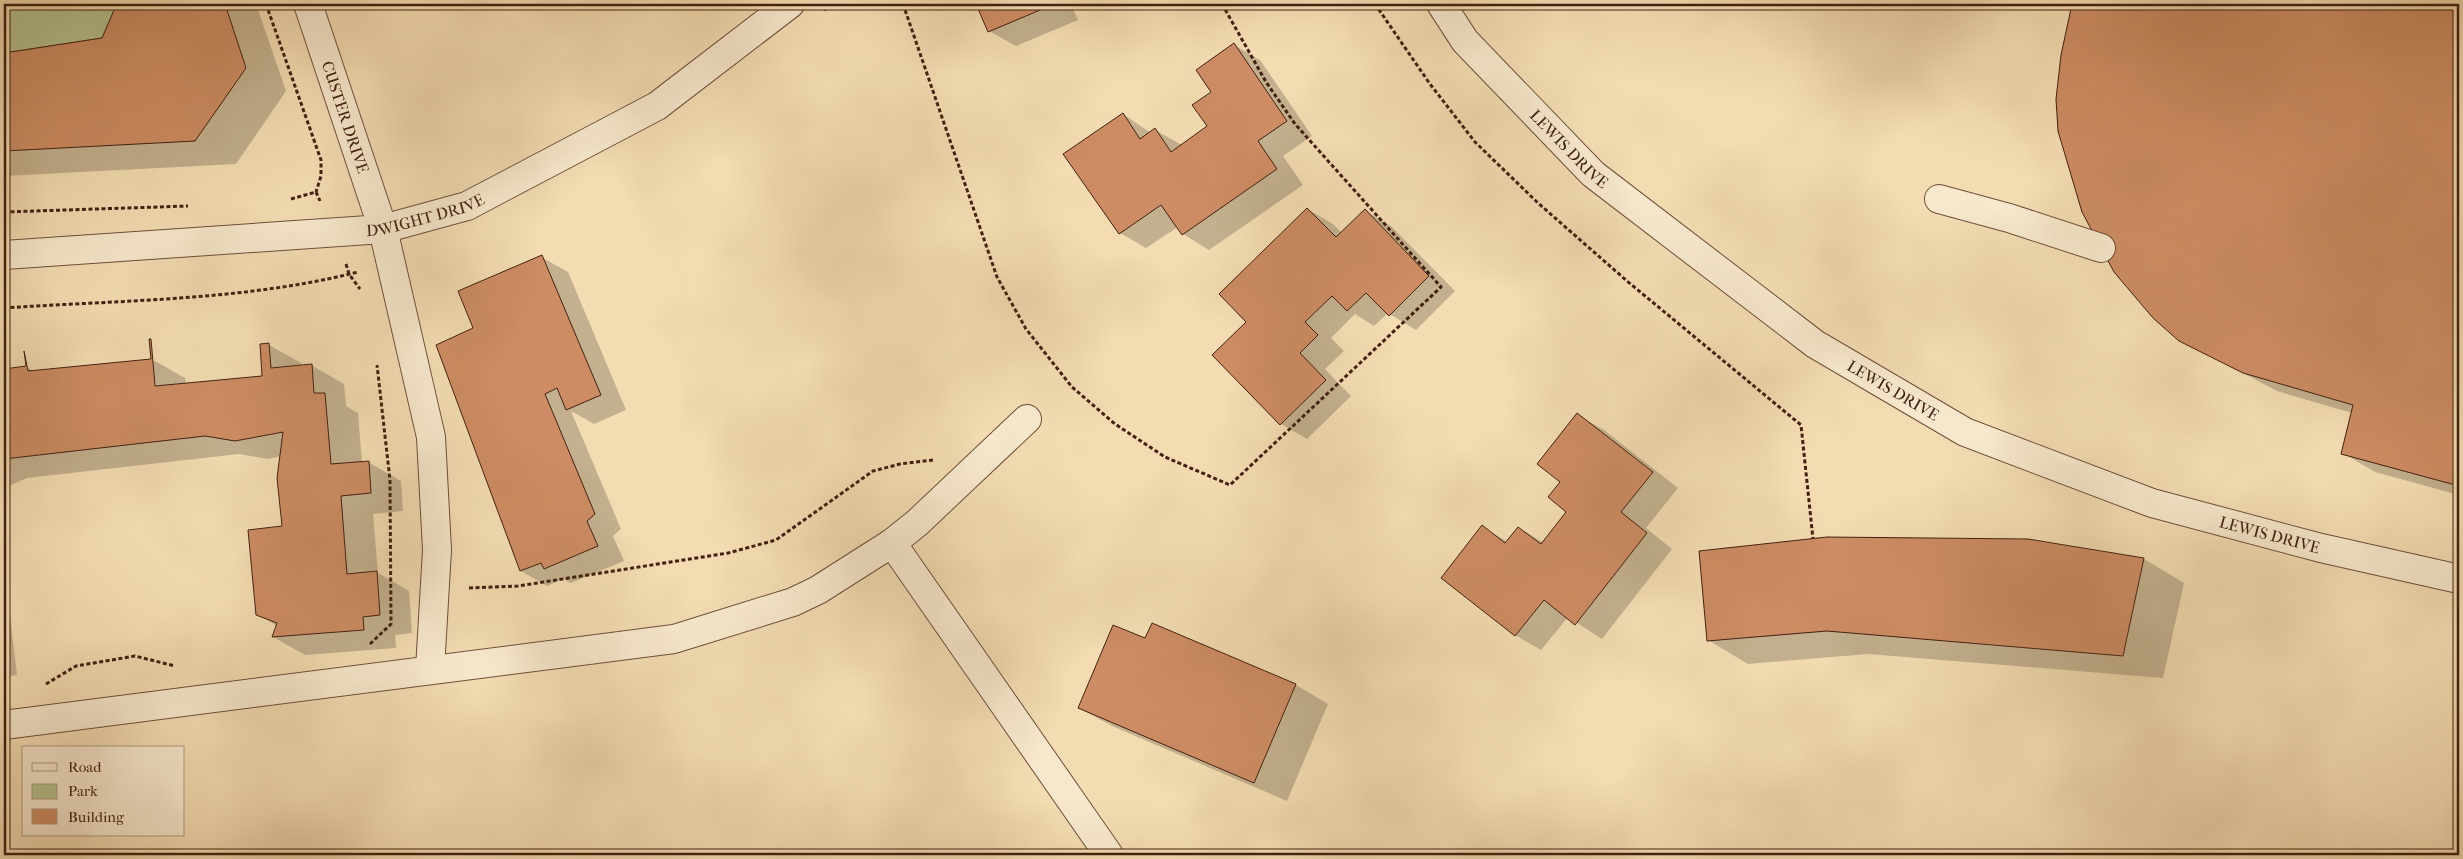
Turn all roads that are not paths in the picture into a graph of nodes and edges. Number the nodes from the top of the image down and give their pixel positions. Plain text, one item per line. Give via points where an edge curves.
1 (308, 4) edge
2 (790, 4) edge
3 (1441, 4) edge
4 (1939, 199) dead end
5 (383, 229) junction
6 (2101, 248) dead end
7 (4, 255) edge
8 (1027, 419) dead end
9 (892, 543) junction
10 (2459, 580) edge
11 (430, 669) junction
12 (4, 725) edge
13 (1109, 855) edge

1 - 5 street, CUSTER DRIVE
2 - 5 street, DWIGHT DRIVE via 657,106 467,206
3 - 10 street, LEWIS DRIVE via 1465,42 1593,174 1816,344 1965,432 2152,503 2321,548
4 - 6 street
5 - 7 street, DWIGHT DRIVE
5 - 11 street, CUSTER DRIVE via 431,437 437,550
8 - 9 street via 917,524
9 - 11 street via 793,602 674,639
9 - 13 street
11 - 12 street

